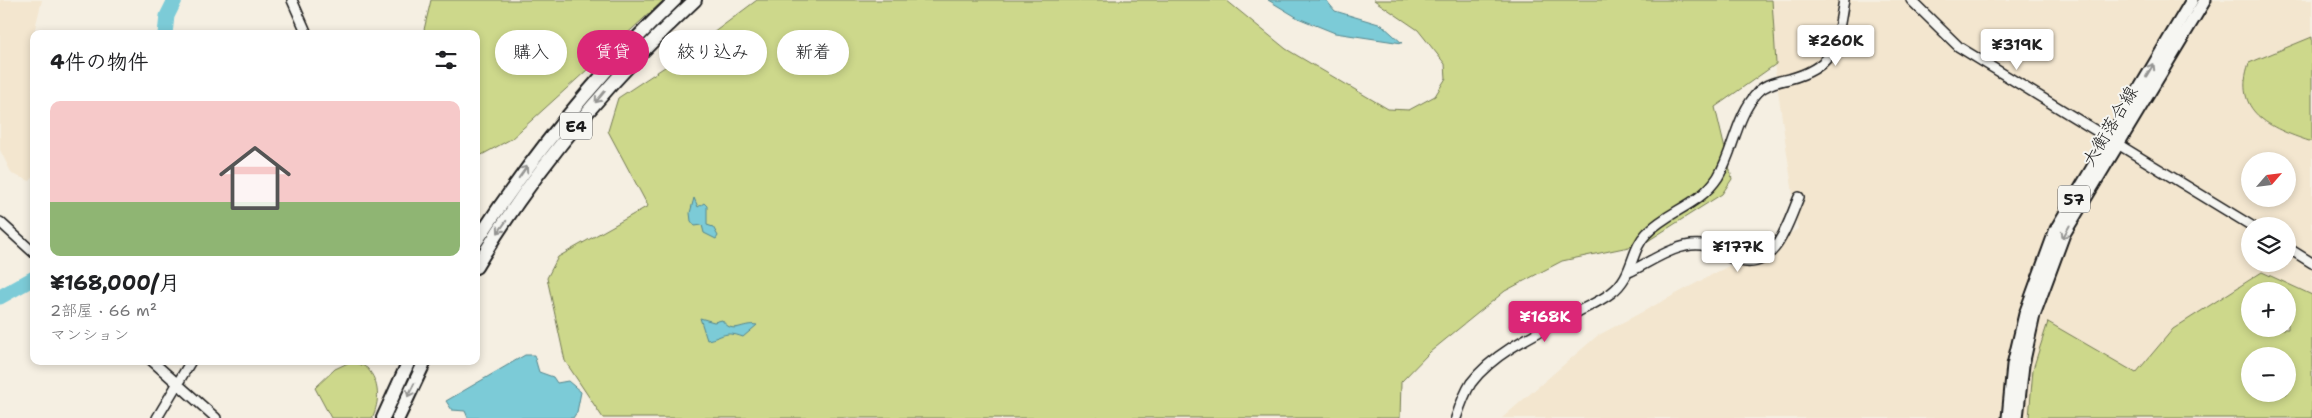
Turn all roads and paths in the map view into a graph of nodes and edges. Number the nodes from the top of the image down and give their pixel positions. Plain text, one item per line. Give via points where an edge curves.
1 (292, 0) edge
2 (675, 0) edge
3 (695, 0) edge
4 (1844, 0) edge
5 (1911, 0) edge
6 (2192, 0) edge
7 (2205, 0) edge
8 (305, 30) edge
9 (2108, 139) junction
10 (2119, 146) junction
11 (1799, 197) dead end
12 (2241, 219) edge
13 (0, 222) edge
14 (480, 236) edge
15 (30, 249) edge
16 (2296, 253) edge
17 (480, 262) edge
18 (2312, 263) edge
19 (1629, 272) junction
20 (156, 365) edge
21 (189, 365) edge
22 (407, 365) edge
23 (423, 365) edge
24 (177, 384) junction
25 (157, 418) edge
26 (216, 418) edge
27 (383, 418) edge
28 (398, 418) edge
29 (1456, 418) edge
30 (2008, 418) edge
31 (2017, 418) edge

1 - 8 street
14 -> 2 highway, E4 via 534,157 587,90
3 -> 17 highway, E4 via 646,45 603,93 519,202
4 - 19 street via 1837,43 1831,55 1800,76 1760,90 1743,115 1711,187 1646,233
5 - 9 street via 1959,47
9 -> 6 main road, 大衡落合線 / 57
7 - 10 main road, 大衡落合線 / 57
9 - 10 street
9 - 30 main road, 大衡落合線 / 57 via 2056,229 2039,271 2013,365
10 - 12 street
10 -> 31 main road, 大衡落合線 / 57 via 2064,234 2048,274 2022,365
11 - 19 street via 1775,250 1763,258 1752,262 1739,261 1700,245 1675,250
13 - 15 street
16 - 18 street
19 - 29 street via 1610,294 1513,348 1482,371 1462,399
20 - 24 street
21 - 24 street
22 - 27 highway
23 -> 28 highway
24 - 25 street
24 - 26 street

